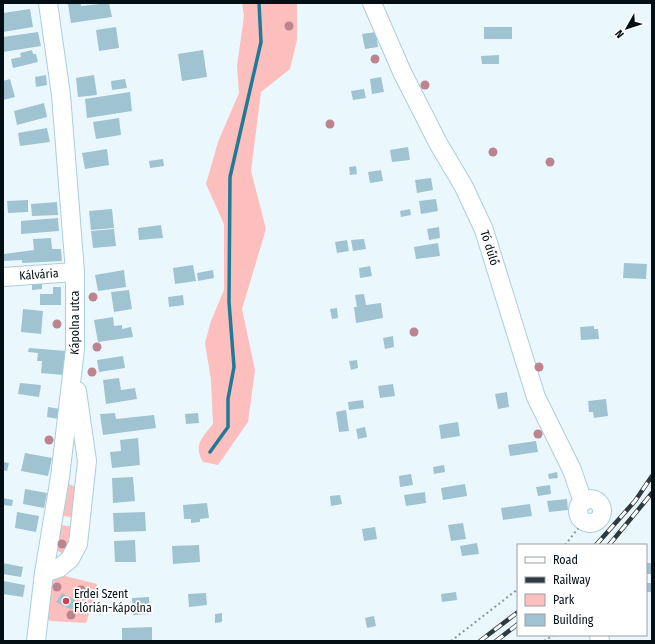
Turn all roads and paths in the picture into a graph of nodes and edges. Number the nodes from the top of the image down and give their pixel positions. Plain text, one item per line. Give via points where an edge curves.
1 (48, 3) edge
2 (372, 3) edge
3 (75, 272) junction
4 (3, 277) edge
5 (74, 366) junction
6 (60, 477) junction
7 (86, 480) junction
8 (53, 519) junction
9 (584, 521) joint
10 (81, 523) junction
11 (566, 544) edge
12 (44, 573) junction
13 (517, 590) edge
14 (36, 641) edge
15 (451, 641) edge

1 - 3 street, Kápolna utca via 61,95
2 - 9 street, Tó dűlő via 402,72 438,143 464,187 484,230 536,397 572,470 583,502 594,500 602,509 598,520 591,523
3 - 4 street, Kálvária
3 - 5 street, Kápolna utca
5 - 6 street, Kápolna utca
5 - 7 street via 86,460
6 - 7 street
6 - 8 street, Kápolna utca
7 - 10 street
8 - 10 street
8 - 12 street, Kápolna utca
9 - 11 path
10 - 12 street via 78,544 70,559 59,568
12 - 14 street, Kápolna utca
13 - 15 path

